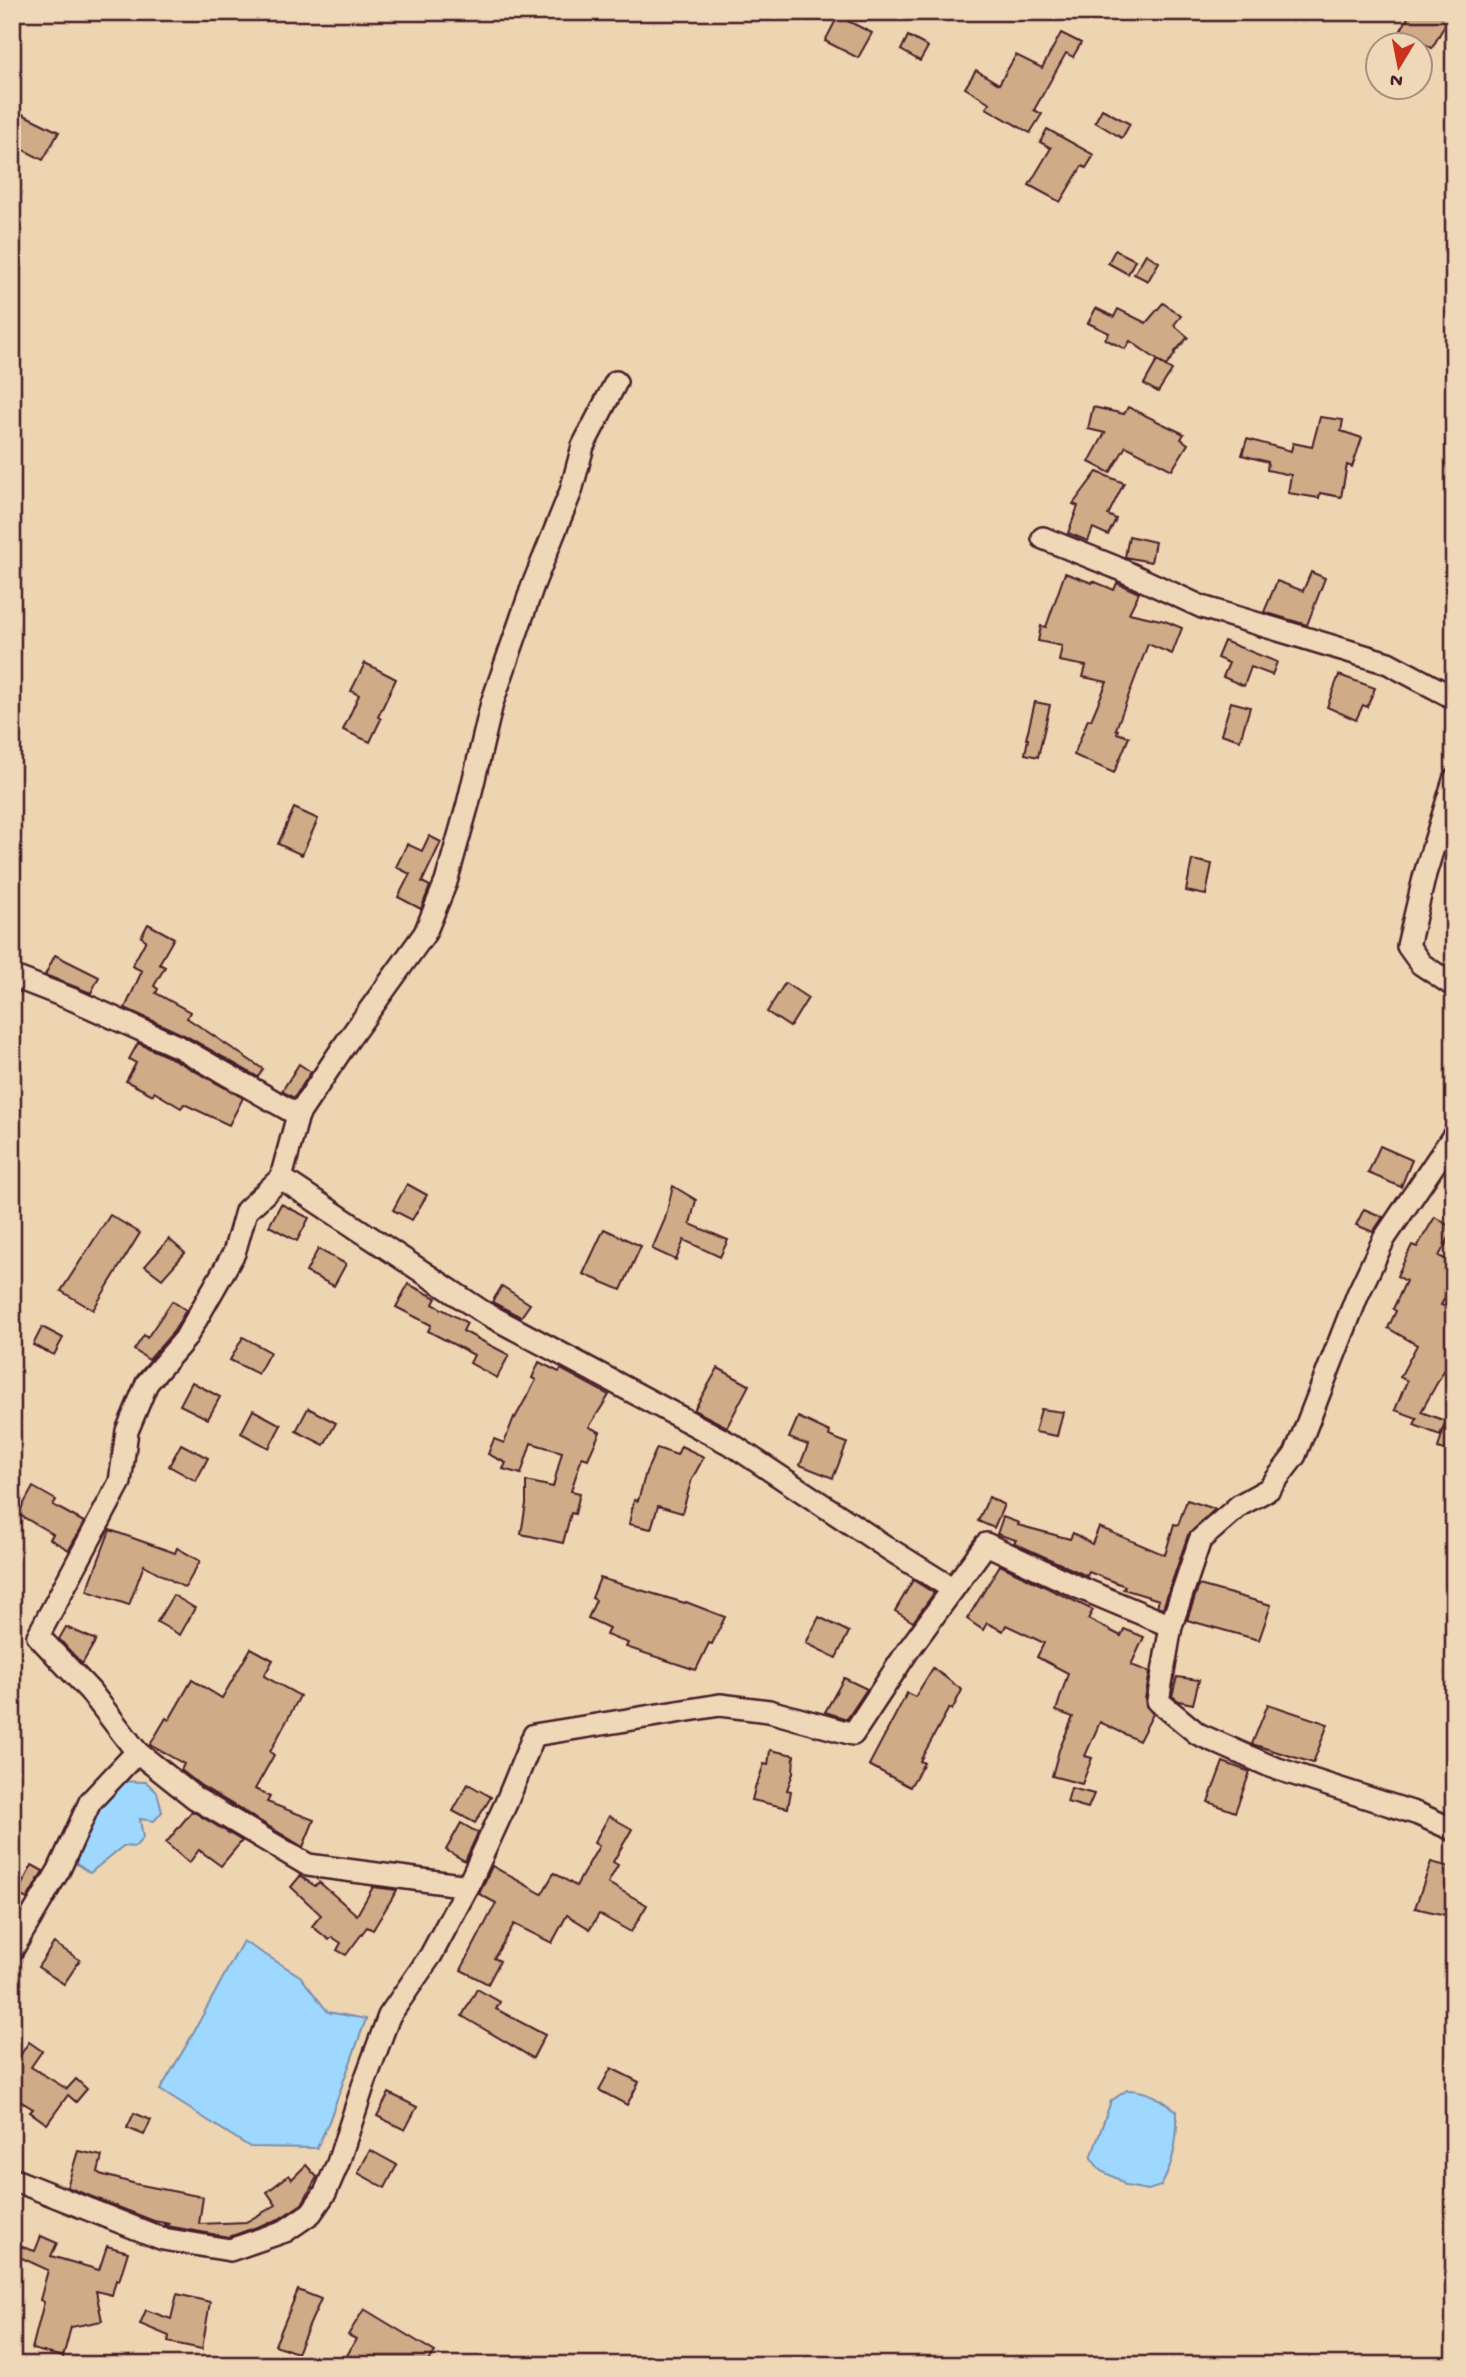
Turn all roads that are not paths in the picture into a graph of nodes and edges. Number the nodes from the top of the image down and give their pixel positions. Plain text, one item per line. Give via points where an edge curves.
1 (615, 382) dead end
2 (1043, 538) dead end
3 (1454, 698) edge
4 (1454, 780) edge
5 (12, 976) edge
6 (1454, 986) edge
7 (298, 1115) junction
8 (1454, 1135) edge
9 (281, 1178) junction
10 (953, 1589) junction
11 (1171, 1626) junction
12 (137, 1752) junction
13 (1454, 1830) edge
14 (468, 1885) junction
15 (12, 1950) edge
16 (12, 2179) edge

1 - 7 street via 583,446 571,491 492,703 446,882 425,933
2 - 3 street via 1202,607 1388,663
4 - 6 street via 1408,946 1421,964
5 - 7 street via 179,1047
7 - 9 street
8 - 11 street via 1384,1239 1295,1455 1269,1489 1240,1505 1200,1540
9 - 10 street via 483,1312 734,1446
9 - 12 street via 246,1211 234,1253 185,1339 147,1383 127,1431 120,1482 37,1636 90,1691
10 - 11 street via 986,1544
10 - 14 street via 853,1734 769,1711 720,1705 534,1735
11 - 13 street via 1158,1701 1199,1734 1272,1767
12 - 14 street via 195,1798 308,1865
12 - 15 street via 90,1802 59,1871
14 - 16 street via 431,1955 389,2016 326,2193 312,2213 285,2231 230,2250 163,2239

